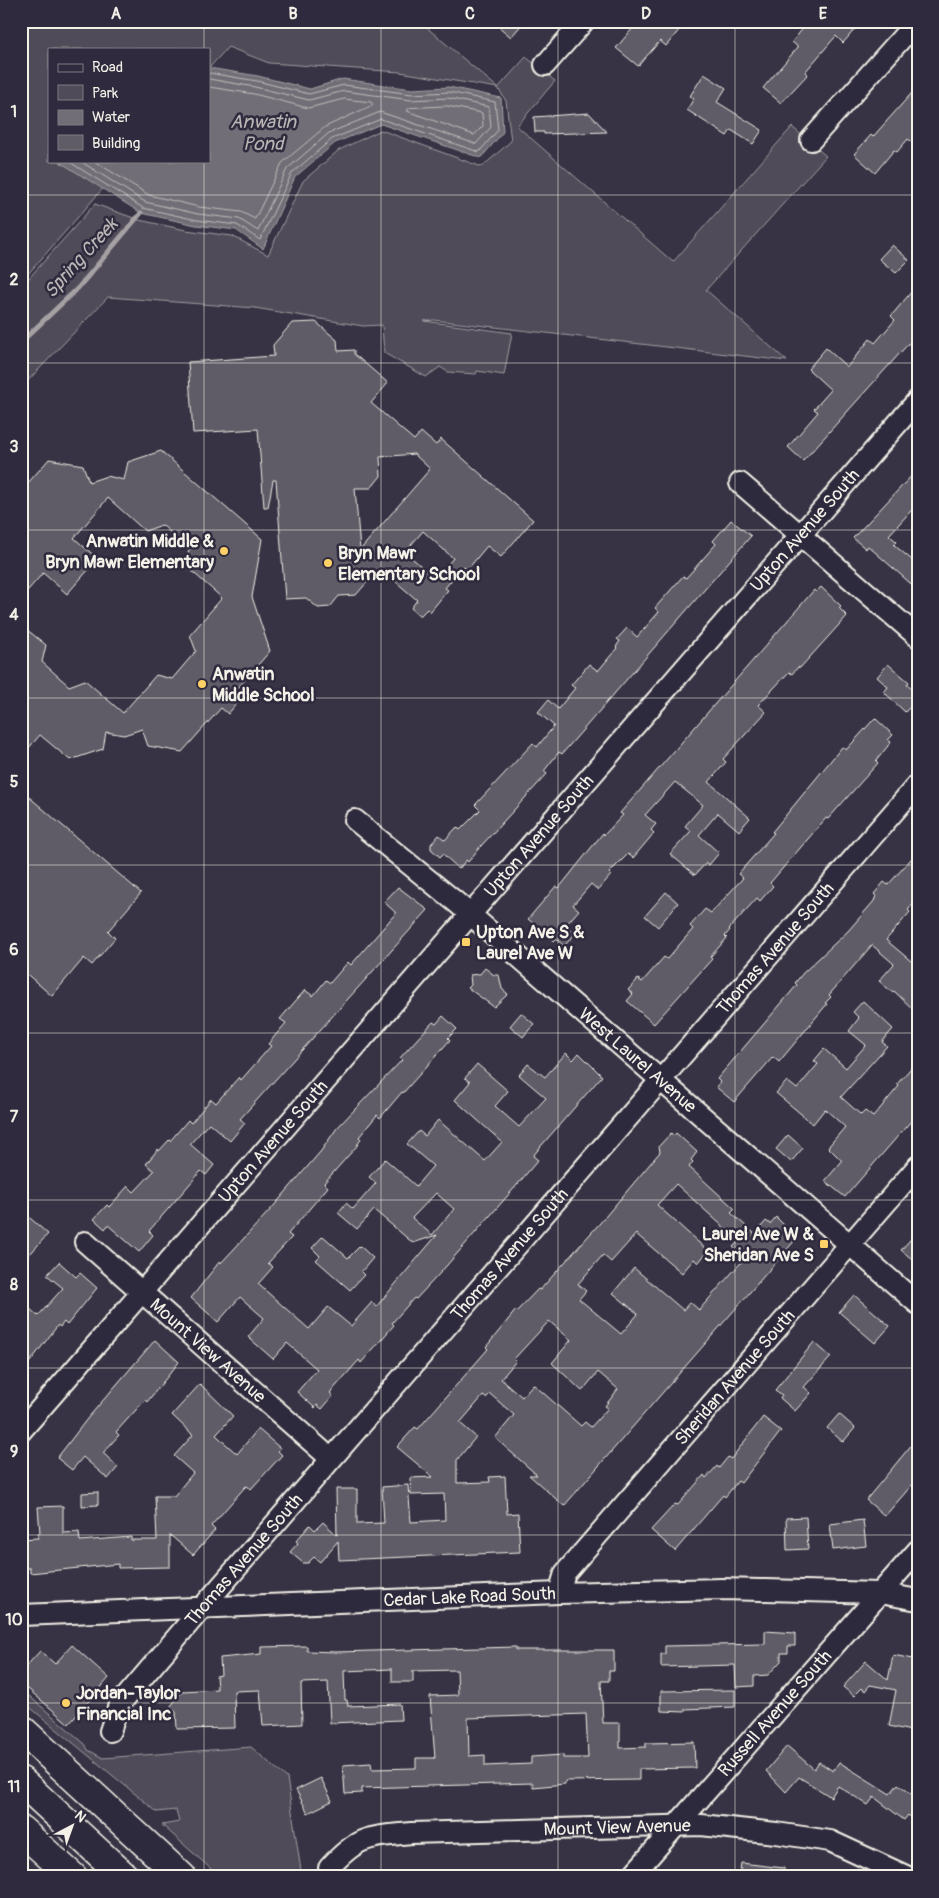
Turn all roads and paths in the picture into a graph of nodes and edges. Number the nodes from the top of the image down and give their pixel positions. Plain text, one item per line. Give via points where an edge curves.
1 (584, 21) edge
2 (917, 21) edge
3 (545, 65) dead end
4 (811, 140) dead end
5 (918, 400) edge
6 (740, 483) dead end
7 (801, 535) junction
8 (918, 637) edge
9 (918, 784) edge
10 (355, 820) dead end
11 (470, 915) junction
12 (661, 1080) junction
13 (918, 1166) edge
14 (84, 1242) dead end
15 (850, 1244) junction
16 (142, 1293) junction
17 (918, 1304) edge
18 (21, 1431) edge
19 (330, 1458) junction
20 (918, 1550) edge
21 (558, 1593) junction
22 (880, 1593) junction
23 (918, 1600) edge
24 (201, 1609) junction
25 (21, 1615) edge
26 (21, 1729) edge
27 (110, 1731) dead end
28 (58, 1763) junction
29 (21, 1781) edge
30 (677, 1824) junction
31 (21, 1830) edge
32 (329, 1868) dead end
33 (72, 1877) edge
34 (125, 1877) edge
35 (182, 1877) edge
36 (198, 1877) edge
37 (631, 1877) edge
38 (908, 1877) edge

1 - 3 street
2 - 4 street
5 - 7 street, Upton Avenue South
6 - 7 street
7 - 8 street
7 - 11 street, Upton Avenue South
9 - 12 street, Thomas Avenue South
10 - 11 street, West Laurel Avenue
11 - 12 street, West Laurel Avenue
11 - 16 street, Upton Avenue South
12 - 15 street, West Laurel Avenue
12 - 19 street, Thomas Avenue South
13 - 15 street, Sheridan Avenue South
14 - 16 street, Mount View Avenue
15 - 17 street, West Laurel Avenue
15 - 21 street, Sheridan Avenue South via 565,1573
16 - 18 street, Upton Avenue South
16 - 19 street, Mount View Avenue
19 - 24 street, Thomas Avenue South
20 - 22 street, Russell Avenue South
21 - 22 street, Cedar Lake Road South via 722,1589
21 - 24 street, Cedar Lake Road South
22 - 23 street, Cedar Lake Road South
22 - 30 street, Russell Avenue South
24 - 25 street, Cedar Lake Road South
24 - 27 street, Thomas Avenue South via 119,1705
26 - 28 highway
28 - 35 highway
28 - 36 highway
29 - 34 highway
30 - 32 street, Mount View Avenue via 370,1837 347,1848
30 - 37 street, Russell Avenue South
30 - 38 street, Mount View Avenue via 830,1841
31 - 33 highway

